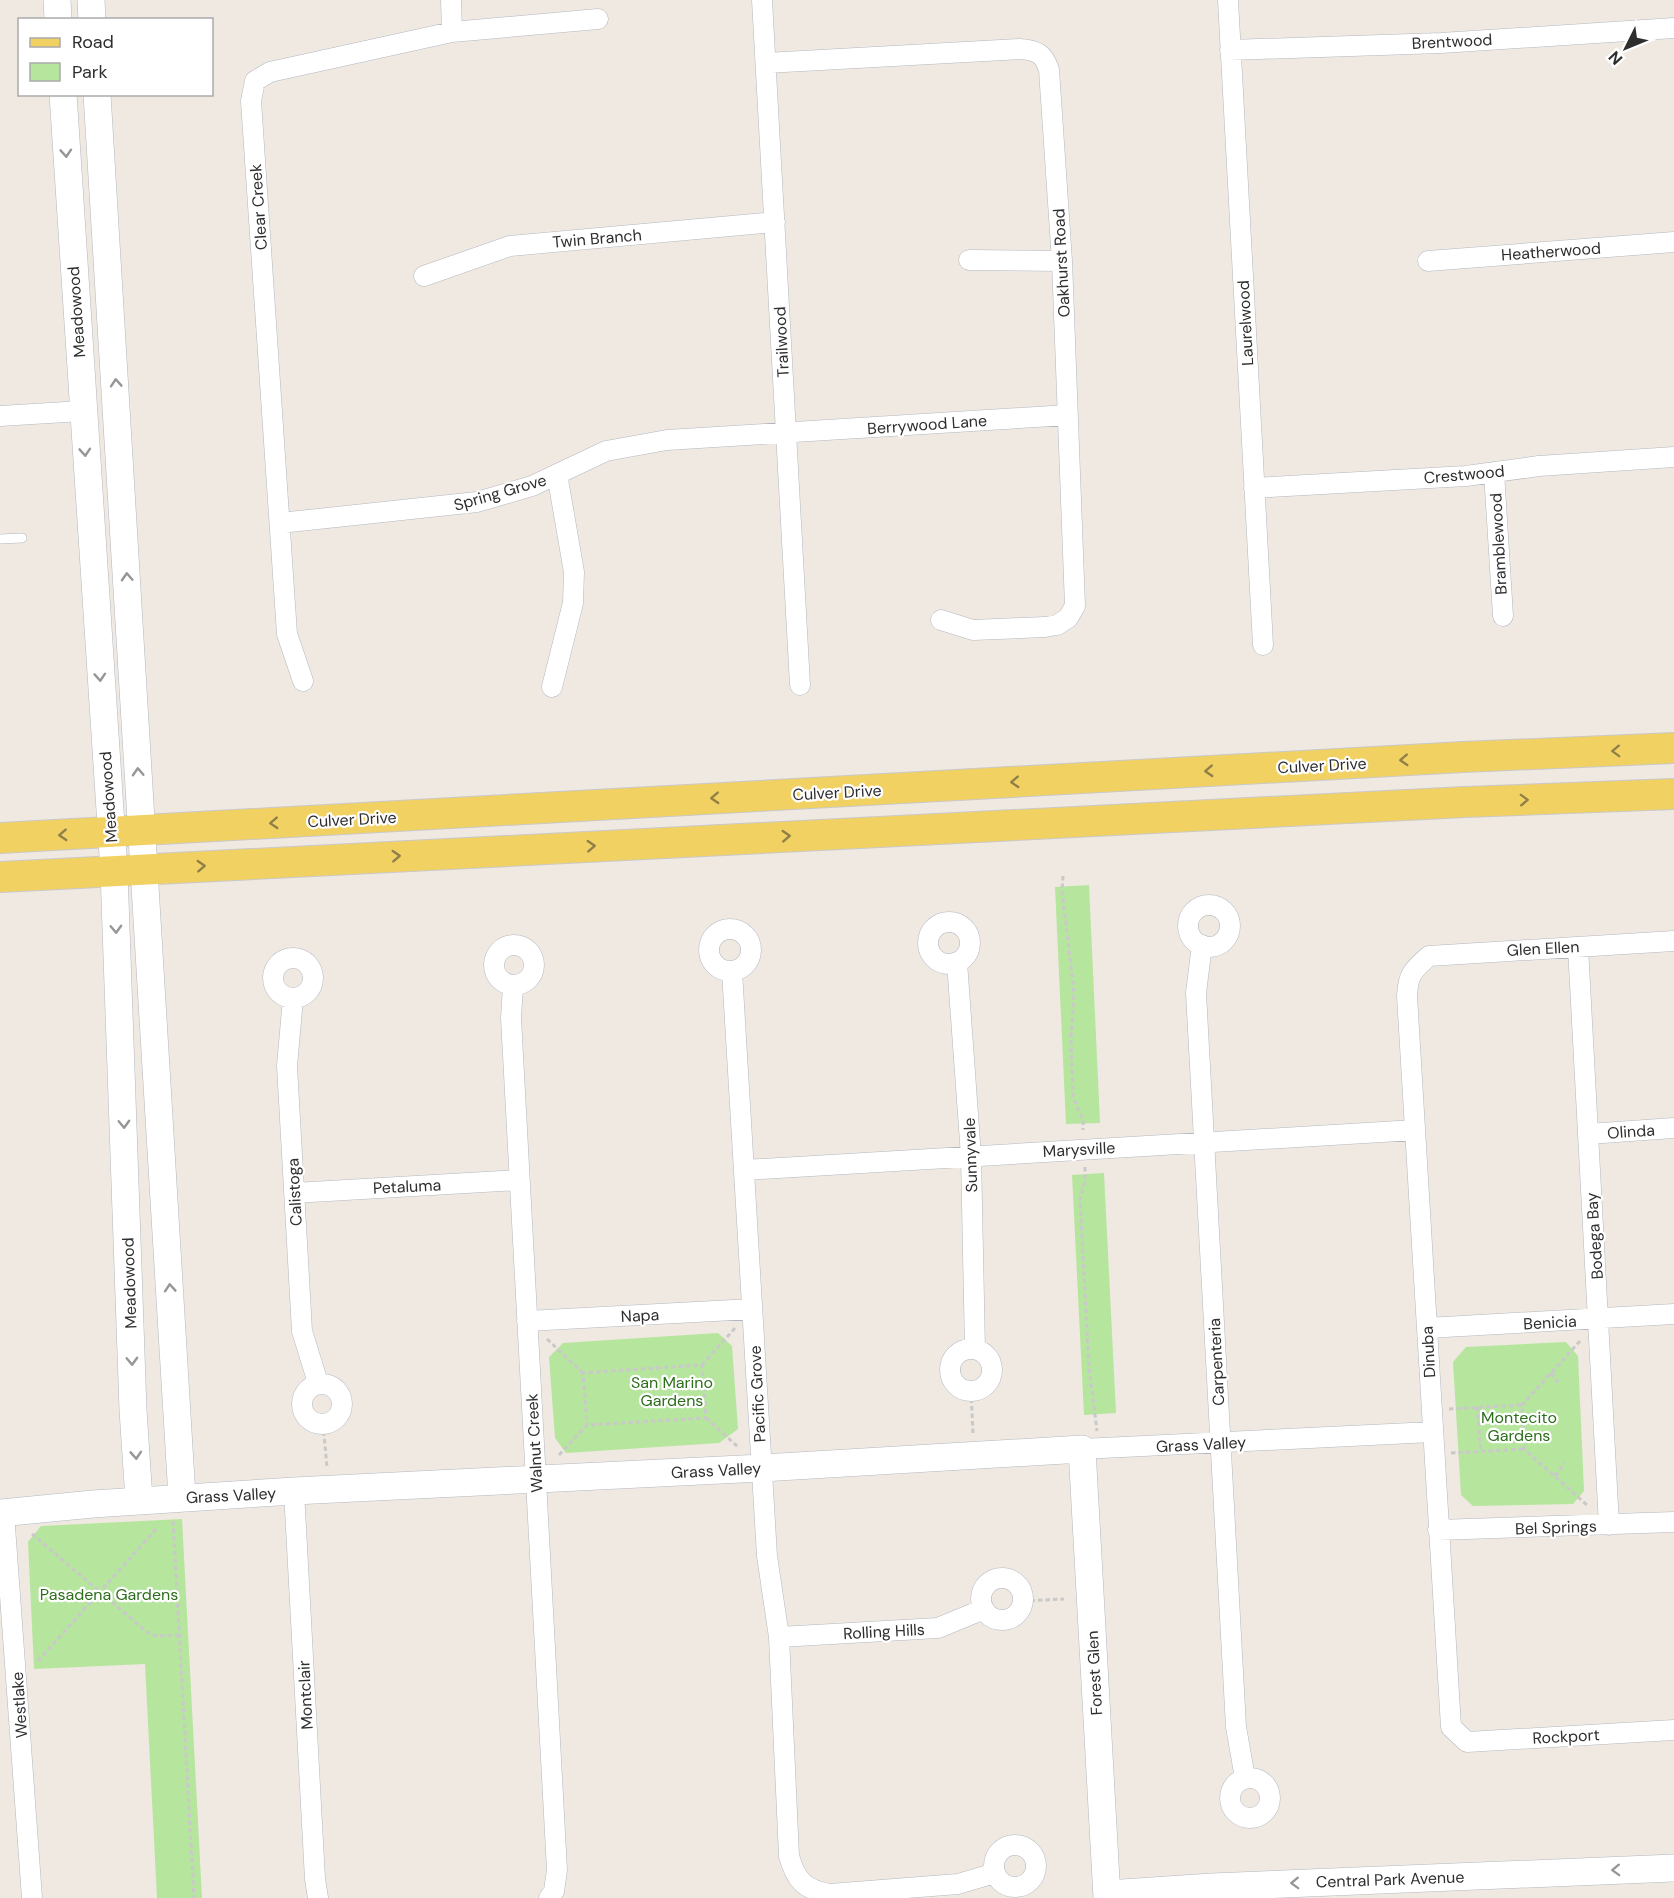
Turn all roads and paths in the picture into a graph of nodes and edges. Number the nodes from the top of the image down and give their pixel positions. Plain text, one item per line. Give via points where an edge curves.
1 (57, 0) edge
2 (91, 0) edge
3 (451, 0) edge
4 (762, 0) edge
5 (1228, 0) edge
6 (58, 18) edge
7 (92, 18) edge
8 (598, 19) dead end
9 (1674, 28) edge
10 (452, 32) junction
11 (1230, 50) junction
12 (766, 63) junction
13 (63, 96) edge
14 (97, 96) edge
15 (775, 222) junction
16 (1674, 242) edge
17 (969, 260) dead end
18 (1062, 261) junction
19 (1428, 261) dead end
20 (424, 276) dead end
21 (82, 411) junction
22 (1068, 415) junction
23 (0, 416) edge
24 (786, 433) junction
25 (1674, 457) edge
26 (1494, 472) junction
27 (557, 474) junction
28 (1254, 488) junction
29 (280, 523) junction
30 (22, 537) dead end
31 (0, 539) edge
32 (1503, 616) dead end
33 (940, 620) dead end
34 (1263, 645) dead end
35 (303, 681) dead end
36 (800, 685) dead end
37 (552, 687) dead end
38 (1674, 748) edge
39 (1674, 794) edge
40 (142, 831) junction
41 (110, 833) junction
42 (0, 838) edge
43 (143, 869) junction
44 (114, 870) junction
45 (0, 877) edge
46 (1674, 940) edge
47 (1202, 945) dead end
48 (1578, 946) junction
49 (957, 962) dead end
50 (1416, 967) joint
51 (732, 971) dead end
52 (513, 986) dead end
53 (293, 998) dead end
54 (1674, 1128) edge
55 (1415, 1130) junction
56 (1588, 1134) junction
57 (1204, 1142) junction
58 (971, 1156) junction
59 (744, 1170) junction
60 (519, 1180) junction
61 (294, 1193) junction
62 (752, 1309) junction
63 (1674, 1314) edge
64 (1600, 1319) junction
65 (527, 1322) junction
66 (1427, 1328) junction
67 (975, 1349) junction
68 (702, 1365) junction
69 (583, 1373) junction
70 (1551, 1373) junction
71 (318, 1383) junction
72 (1559, 1384) dead end
73 (970, 1390) junction
74 (177, 1400) junction
75 (133, 1401) junction
76 (1522, 1405) junction
77 (1477, 1407) junction
78 (1431, 1410) junction
79 (706, 1418) junction
80 (322, 1424) junction
81 (587, 1425) junction
82 (1432, 1431) junction
83 (1220, 1443) junction
84 (1082, 1449) junction
85 (1524, 1449) junction
86 (1481, 1452) junction
87 (1433, 1454) junction
88 (974, 1455) junction
89 (1565, 1463) dead end
90 (762, 1468) junction
91 (1555, 1476) junction
92 (536, 1479) junction
93 (329, 1489) junction
94 (294, 1491) junction
95 (177, 1498) junction
96 (139, 1500) junction
97 (2, 1513) edge
98 (1674, 1522) edge
99 (1609, 1525) junction
100 (157, 1527) dead end
101 (1438, 1530) junction
102 (32, 1534) dead end
103 (100, 1592) junction
104 (1064, 1599) dead end
105 (1023, 1601) junction
106 (984, 1609) junction
107 (179, 1635) junction
108 (779, 1637) junction
109 (38, 1660) dead end
110 (1674, 1730) edge
111 (1459, 1737) joint
112 (1245, 1778) dead end
113 (1674, 1868) edge
114 (995, 1873) dead end
115 (1213, 1892) edge
116 (1107, 1896) edge
117 (32, 1898) edge
118 (194, 1898) edge
119 (318, 1898) edge
120 (549, 1898) edge

1 - 6 main road
2 - 7 main road
3 - 10 street
4 - 12 street, Trailwood
5 - 11 street, Laurelwood
8 - 10 street, Clear Creek
9 - 11 street, Brentwood via 1441,43
10 - 29 street, Clear Creek via 270,72 255,81 251,100
11 - 28 street, Laurelwood
12 - 15 street, Trailwood
12 - 18 street, Oakhurst Road via 1034,50 1045,58 1049,70
13 -> 21 main road, Meadowood
40 -> 14 main road, Meadowood
15 - 20 street, Twin Branch via 510,246
15 - 24 street, Trailwood
16 - 19 street, Heatherwood
17 - 18 street
18 - 22 street, Oakhurst Road
21 - 23 street
21 -> 41 main road, Meadowood
22 - 24 street, Berrywood Lane
22 - 33 street, Oakhurst Road via 1075,606 1068,618 1057,626 973,630
24 - 27 street, Spring Grove via 656,441 606,451
24 - 36 street, Trailwood
25 - 26 street, Crestwood
26 - 28 street, Crestwood
26 - 32 street, Bramblewood
27 - 29 street, Spring Grove via 532,486 458,505
27 - 37 street via 574,572 573,603
28 - 34 street, Laurelwood
29 - 35 street, Clear Creek via 287,634
30 - 31 lane
38 -> 40 main road, Culver Drive
43 -> 39 main road
40 - 41 main road, Culver Drive
40 - 43 main road, Meadowood
41 -> 42 main road, Culver Drive
41 - 44 main road, Meadowood
43 - 44 main road
74 -> 43 main road, Meadowood
44 - 45 main road
44 -> 75 main road, Meadowood
46 - 48 street, Glen Ellen
47 - 57 street, Carpenteria via 1196,993
48 - 50 street, Glen Ellen via 1429,956
48 - 56 street, Bodega Bay
49 - 58 street, Sunnyvale
50 - 55 street, Dinuba via 1408,980 1407,996
51 - 59 street, Pacific Grove
52 - 60 street, Walnut Creek
53 - 61 street, Calistoga via 287,1066
54 - 56 street, Olinda
55 - 57 street, Marysville
55 - 66 street, Dinuba
56 - 64 street, Bodega Bay
57 - 58 street, Marysville
57 - 83 street, Carpenteria
58 - 59 street, Marysville
58 - 67 street, Sunnyvale
59 - 62 street, Pacific Grove
60 - 61 street, Petaluma
60 - 65 street, Walnut Creek
61 - 71 street, Calistoga via 302,1330
62 - 65 street, Napa
62 - 68 path
62 - 90 street, Pacific Grove
63 - 64 street, Benicia
64 - 66 street, Benicia
64 - 70 path
64 - 99 street, Bodega Bay
65 - 69 path
65 - 92 street, Walnut Creek
66 - 78 street, Dinuba
67 - 73 street via 989,1359 991,1376 979,1389
67 - 73 street via 958,1353 950,1367 955,1384
68 - 69 path
68 - 79 path
69 - 81 path
70 - 72 path
70 - 76 path
71 - 80 street via 304,1393 303,1410 307,1418
71 - 80 street via 335,1387 343,1402 338,1418
73 - 88 path
74 - 75 main road
74 - 95 main road, Meadowood
75 -> 96 main road, Meadowood
76 - 77 path
76 - 85 path
77 - 78 path
77 - 86 path
78 - 82 street, Dinuba
79 - 81 path
79 - 90 path
80 - 93 path
81 - 92 path
82 - 83 street, Grass Valley
82 - 87 street, Dinuba
83 - 84 street, Grass Valley
83 - 112 street, Carpenteria via 1236,1727
84 - 88 main road, Grass Valley
84 - 116 main road, Forest Glen
85 - 86 path
85 - 91 path
86 - 87 path
87 - 101 street, Dinuba
88 - 90 main road, Grass Valley
89 - 91 path
90 - 92 main road, Grass Valley
90 - 108 street, Pacific Grove via 767,1556
91 - 99 path
92 - 93 main road, Grass Valley
92 - 120 street, Walnut Creek via 557,1870
93 - 94 main road, Grass Valley
94 - 95 main road, Grass Valley
94 - 119 street, Montclair
95 - 96 main road, Grass Valley
95 - 107 path
96 - 97 main road, Grass Valley
97 - 117 street, Westlake
98 - 99 street, Bel Springs
99 - 101 street, Bel Springs
100 - 103 path
101 - 111 street, Dinuba via 1449,1714 1451,1727
102 - 103 path
103 - 107 path via 147,1632 157,1636
103 - 109 path
104 - 105 path
105 - 106 street via 1015,1616 1007,1619 998,1619
105 - 106 street via 1018,1585 1002,1578 987,1585
106 - 108 street, Rolling Hills via 938,1628
107 - 118 path
108 - 114 street, Pacific Grove via 789,1856 801,1885 830,1894 903,1890 958,1884
110 - 111 street, Rockport via 1467,1742
113 -> 115 main road, Central Park Avenue
115 - 116 main road, Central Park Avenue

